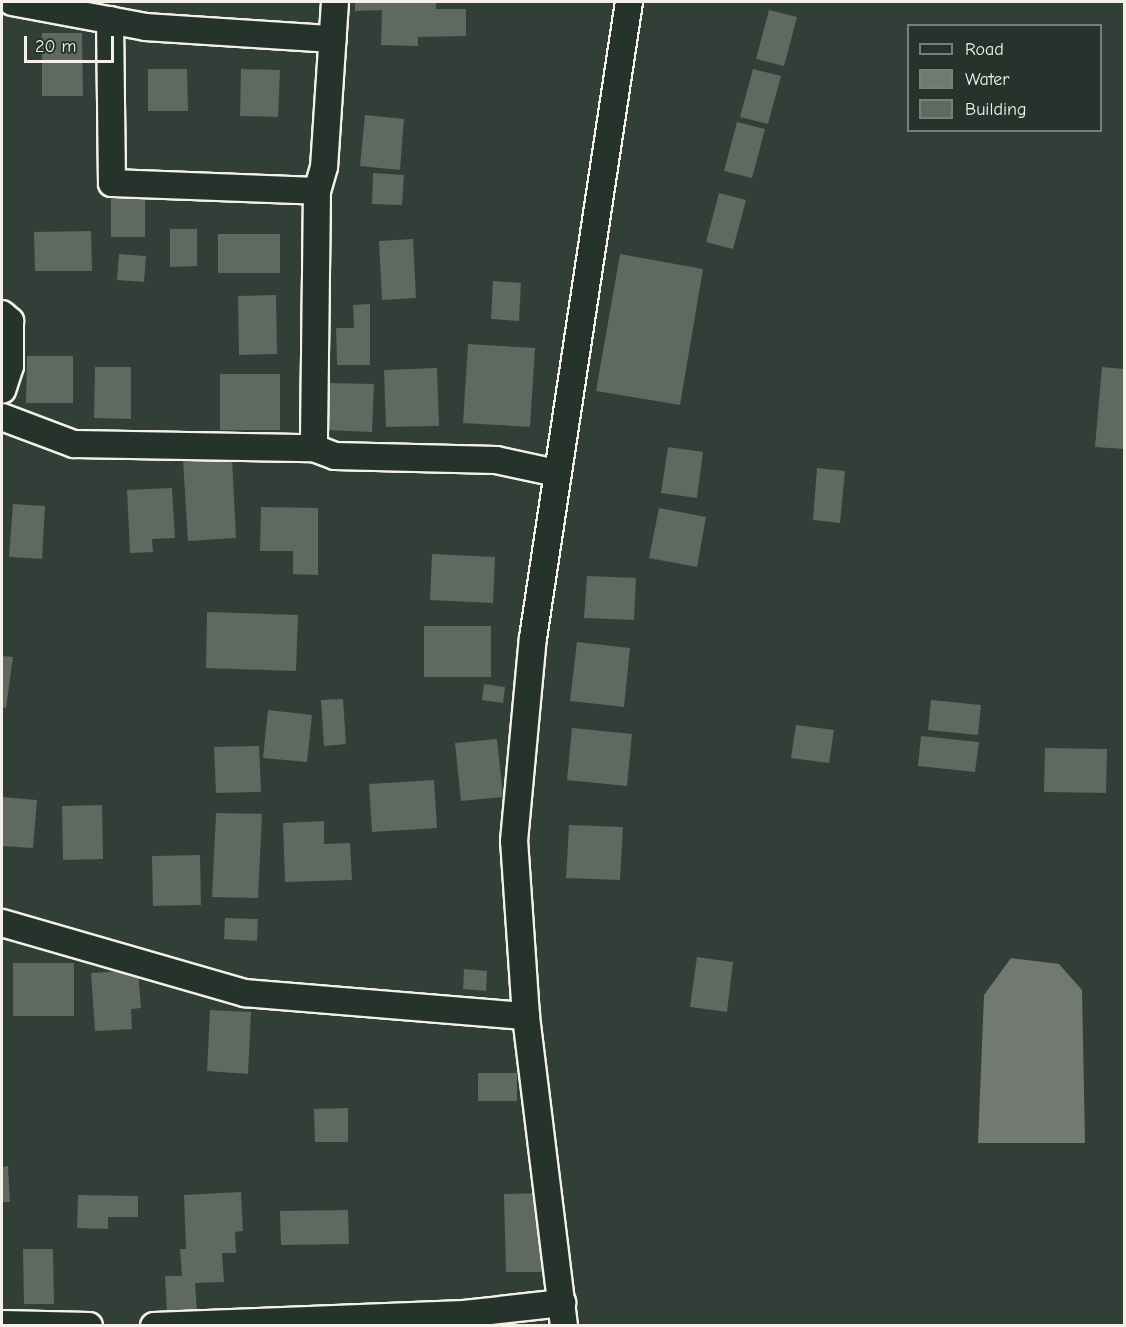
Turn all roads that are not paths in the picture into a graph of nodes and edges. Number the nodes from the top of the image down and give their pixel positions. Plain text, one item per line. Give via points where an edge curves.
1 (12, 2) edge
2 (335, 2) edge
3 (629, 2) edge
4 (110, 20) junction
5 (333, 39) junction
6 (316, 191) junction
7 (2, 314) edge
8 (2, 390) edge
9 (2, 417) edge
10 (314, 448) junction
11 (556, 473) junction
12 (2, 923) edge
13 (526, 1016) junction
14 (563, 1314) edge
15 (2, 1324) edge
16 (89, 1326) edge
17 (154, 1326) edge

1 - 4 street
2 - 5 street
3 - 11 street
4 - 5 street via 145,27
4 - 6 street via 112,183
5 - 6 street via 324,167
6 - 10 street
7 - 8 street via 10,321 10,366
9 - 10 street via 74,444
10 - 11 street via 335,456 496,460
11 - 13 street via 532,638 514,841
12 - 13 street via 245,993
13 - 14 street
14 - 17 street
15 - 16 street

